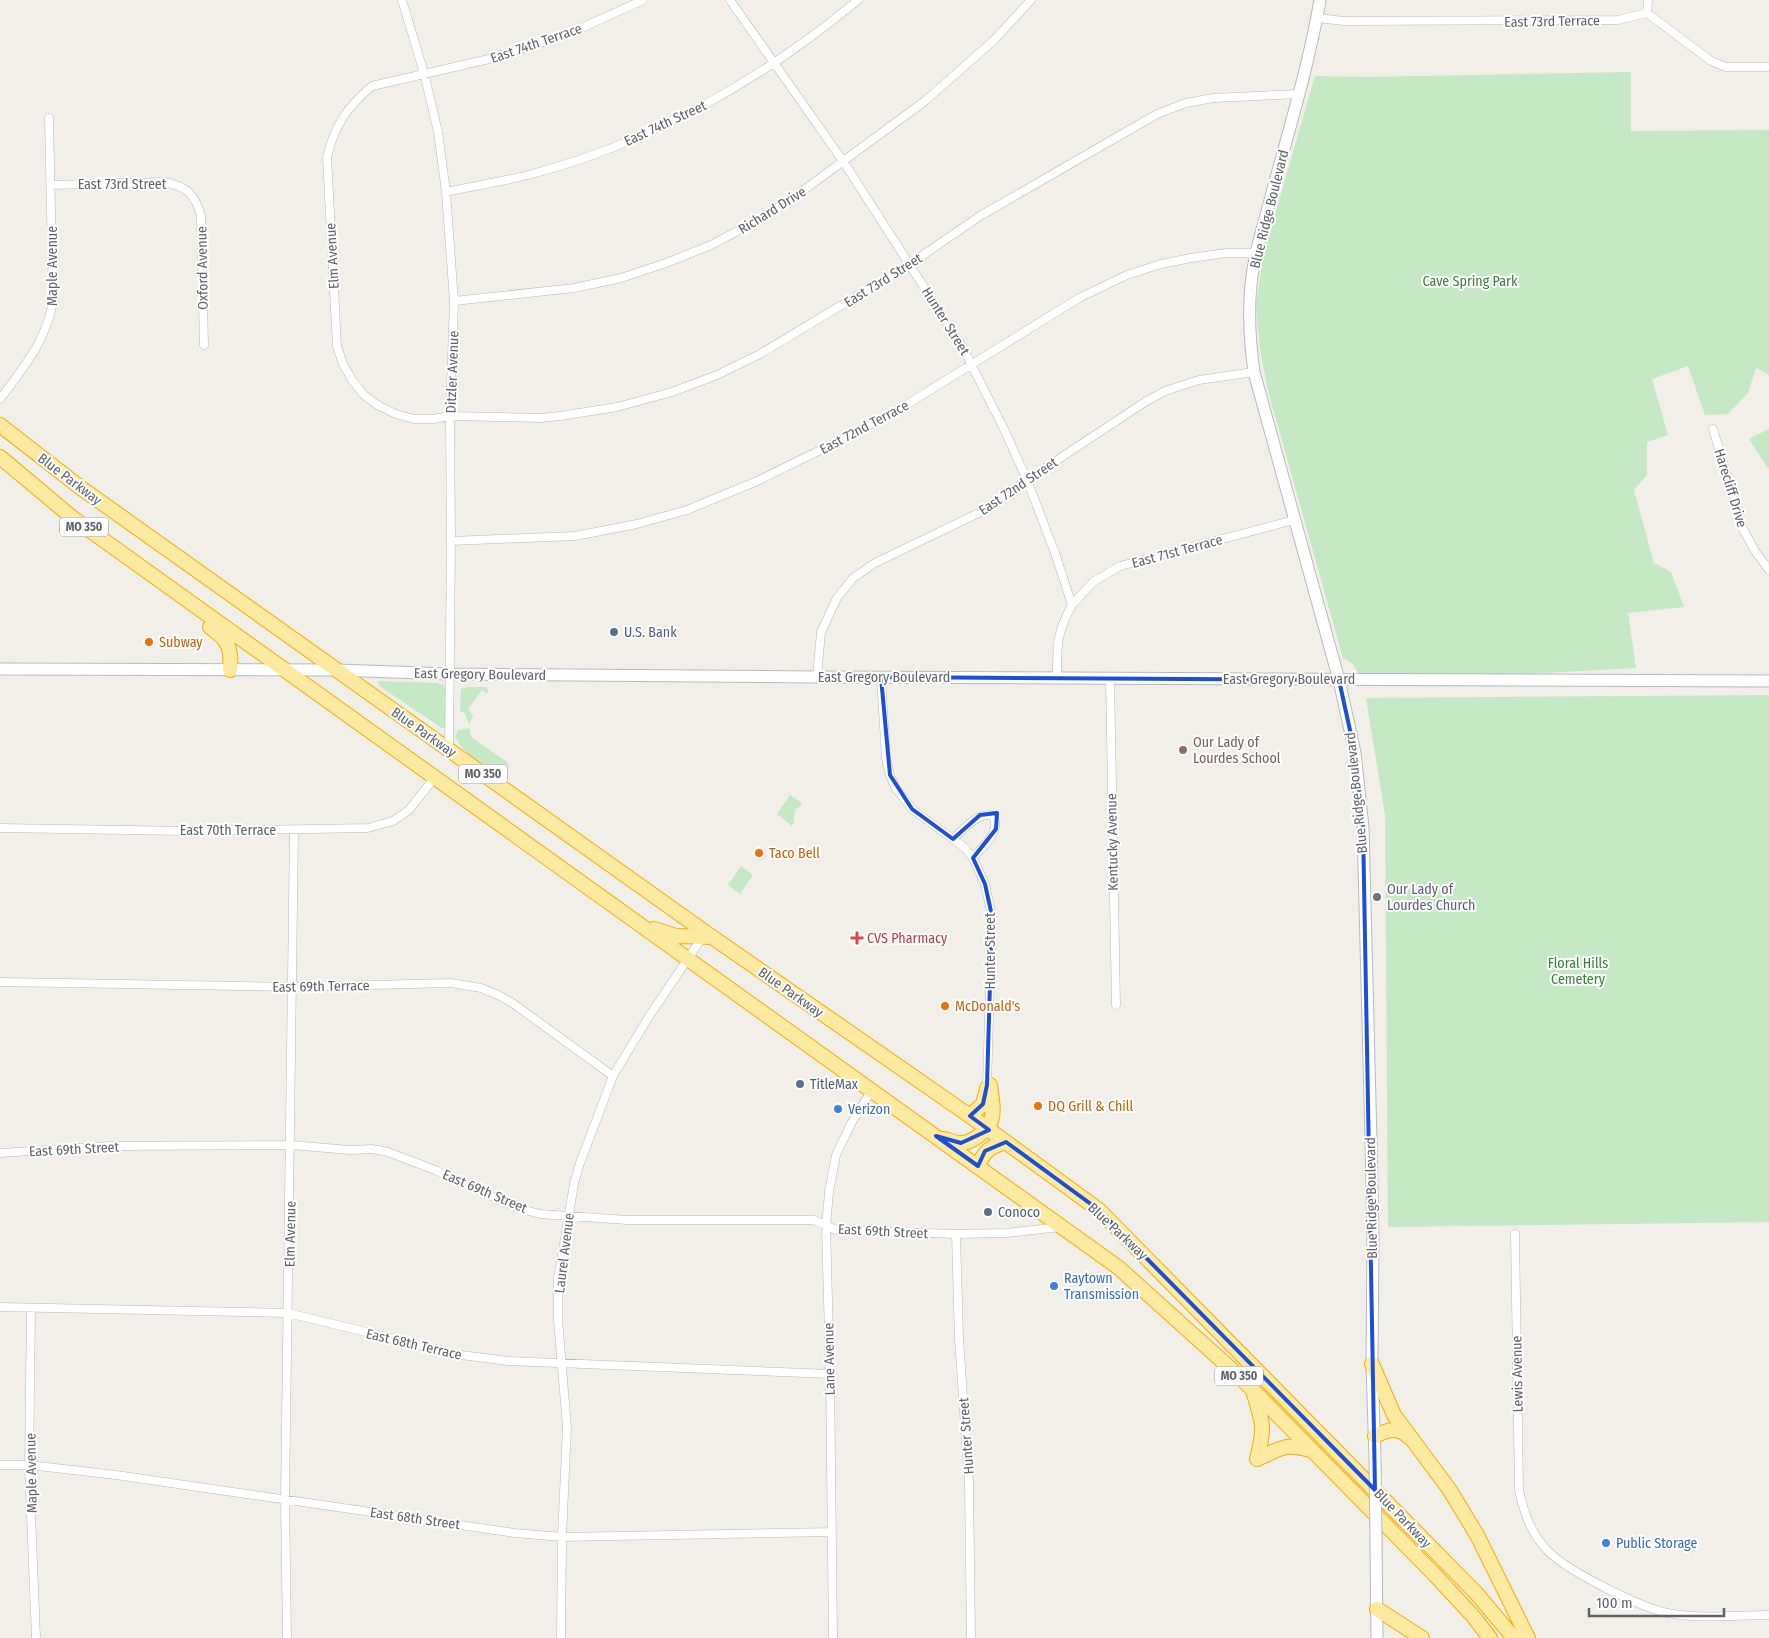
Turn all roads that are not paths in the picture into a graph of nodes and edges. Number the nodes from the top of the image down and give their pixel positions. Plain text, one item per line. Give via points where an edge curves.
1 (402, 0) edge
2 (643, 0) edge
3 (730, 0) edge
4 (858, 0) edge
5 (1031, 0) edge
6 (1320, 0) edge
7 (1648, 0) edge
8 (1647, 13) junction
9 (1317, 18) junction
10 (774, 63) junction
11 (1769, 67) edge
12 (424, 73) junction
13 (1299, 94) junction
14 (49, 118) dead end
15 (843, 161) junction
16 (51, 185) junction
17 (446, 192) junction
18 (190, 193) joint
19 (1256, 253) junction
20 (910, 264) junction
21 (454, 301) junction
22 (204, 345) dead end
23 (973, 365) junction
24 (1254, 372) junction
25 (0, 399) edge
26 (450, 416) junction
27 (0, 426) edge
28 (1712, 429) dead end
29 (0, 457) edge
30 (1027, 480) junction
31 (1294, 520) junction
32 (451, 541) junction
33 (1769, 570) edge
34 (164, 584) junction
35 (1072, 605) junction
36 (0, 669) edge
37 (230, 670) junction
38 (337, 670) junction
39 (286, 671) junction
40 (449, 674) junction
41 (817, 677) junction
42 (881, 678) junction
43 (1058, 678) junction
44 (1110, 678) junction
45 (1339, 680) junction
46 (1769, 681) edge
47 (449, 750) junction
48 (435, 777) junction
49 (0, 828) edge
50 (294, 830) junction
51 (952, 839) junction
52 (972, 858) junction
53 (642, 925) junction
54 (706, 935) junction
55 (689, 959) junction
56 (0, 982) edge
57 (293, 987) junction
58 (1116, 1005) dead end
59 (613, 1076) junction
60 (989, 1085) junction
61 (872, 1090) junction
62 (970, 1116) junction
63 (987, 1129) junction
64 (936, 1136) junction
65 (1006, 1142) junction
66 (291, 1145) junction
67 (0, 1153) edge
68 (978, 1166) junction
69 (568, 1217) junction
70 (826, 1226) junction
71 (1062, 1227) junction
72 (956, 1234) junction
73 (1515, 1234) dead end
74 (0, 1307) edge
75 (31, 1308) junction
76 (288, 1313) junction
77 (562, 1364) junction
78 (1372, 1364) junction
79 (830, 1374) junction
80 (1253, 1391) junction
81 (1375, 1436) junction
82 (1414, 1443) junction
83 (1312, 1450) junction
84 (0, 1465) edge
85 (29, 1465) junction
86 (285, 1499) junction
87 (832, 1532) junction
88 (562, 1537) junction
89 (1377, 1609) junction
90 (1769, 1615) edge
91 (36, 1638) edge
92 (287, 1638) edge
93 (561, 1638) edge
94 (833, 1638) edge
95 (971, 1638) edge
96 (1378, 1638) edge
97 (1422, 1638) edge
98 (1490, 1638) edge
99 (1514, 1638) edge
100 (1528, 1638) edge

1 - 12 street, Ditzler Avenue
2 - 12 street, East 74th Terrace via 566,34 490,59
3 - 10 street, Hunter Street
4 - 10 street, East 74th Street
5 - 15 street, Richard Drive via 993,41 925,102
6 - 9 main road, Blue Ridge Boulevard
7 - 8 street
8 - 9 street, East 73rd Terrace via 1618,20 1344,21
8 - 11 street via 1711,61 1726,67
9 - 13 main road, Blue Ridge Boulevard
10 - 15 street, Hunter Street
10 - 17 street, East 74th Street via 697,109 621,144 528,175
12 - 17 street, Ditzler Avenue via 438,132
12 - 26 street, Elm Avenue via 372,86 347,110 331,140 327,157 337,346 352,380 379,406 414,419
13 - 19 main road, Blue Ridge Boulevard
13 - 20 street, East 73rd Street via 1213,98 1157,114 980,216
14 - 16 street, Maple Avenue
15 - 20 street, Hunter Street
15 - 21 street, Richard Drive via 753,223 666,264 574,288
16 - 18 street, East 73rd Street via 165,182 180,185
16 - 25 street, Maple Avenue via 54,302 51,316 39,345
17 - 21 street, Ditzler Avenue
18 - 22 street, Oxford Avenue via 201,216
19 - 23 street, East 72nd Terrace via 1190,258 1128,275 1079,298
19 - 24 main road, Blue Ridge Boulevard via 1249,313
20 - 23 street, Hunter Street
20 - 26 street, East 73rd Street via 760,354 672,392 617,407 560,416
21 - 26 street, Ditzler Avenue
23 - 30 street, Hunter Street
23 - 32 street, East 72nd Terrace via 843,439 755,482 686,510 575,536
24 - 30 street, East 72nd Street via 1199,380 1165,391
24 - 31 main road, Blue Ridge Boulevard
26 - 32 street, Ditzler Avenue
27 - 38 highway, Blue Parkway / MO 350 via 81,488
28 - 33 street, Harecliff Drive via 1742,529
29 - 34 highway, Blue Parkway / MO 350 via 74,519
30 - 35 street, Hunter Street
30 - 41 street, East 72nd Street via 985,510 875,563 854,578 837,598 821,632
31 - 35 street, East 71st Terrace via 1120,566 1093,582
31 - 45 main road, Blue Ridge Boulevard
32 - 40 street, Ditzler Avenue
34 - 37 highway via 177,601 226,640
34 - 39 highway, Blue Parkway / MO 350
35 - 43 street via 1058,639
36 - 37 main road, East Gregory Boulevard
37 - 39 main road, East Gregory Boulevard
38 - 39 main road, East Gregory Boulevard
38 - 40 main road, East Gregory Boulevard
38 - 47 highway, Blue Parkway / MO 350
39 - 48 highway, Blue Parkway / MO 350
40 - 41 main road, East Gregory Boulevard
40 - 47 street, Ditzler Avenue
41 - 42 main road, East Gregory Boulevard
42 - 43 main road, East Gregory Boulevard
42 - 51 street, Hunter Street via 886,758 895,787 912,810
43 - 44 main road, East Gregory Boulevard
44 - 45 main road, East Gregory Boulevard
44 - 58 street, Kentucky Avenue
45 - 46 main road, East Gregory Boulevard
45 - 78 main road, Blue Ridge Boulevard via 1355,753 1363,827 1373,1237
47 - 54 highway, Blue Parkway / MO 350
48 - 50 street, East 70th Terrace via 418,801 394,821 368,828
48 - 53 highway, Blue Parkway / MO 350
49 - 50 street, East 70th Terrace
50 - 57 street, Elm Avenue
51 - 52 street, Hunter Street
51 - 52 street via 980,815 993,816 996,829
52 - 60 street, Hunter Street via 986,884 992,916
53 - 54 highway via 676,936
53 - 55 highway, Blue Parkway / MO 350
54 - 55 street, Laurel Avenue
54 - 62 highway, Blue Parkway / MO 350
55 - 59 street, Laurel Avenue
55 - 61 highway, Blue Parkway / MO 350
56 - 57 street, East 69th Terrace
57 - 59 street, East 69th Terrace via 451,983 481,988 511,1002
57 - 66 street, Elm Avenue
59 - 69 street, Laurel Avenue via 580,1163
60 - 62 highway via 983,1104
60 - 63 highway via 992,1120
61 - 64 highway, Blue Parkway / MO 350
61 - 70 street, Lane Avenue via 836,1155 828,1192
62 - 63 highway, Blue Parkway / MO 350
63 - 64 highway via 972,1140 961,1143
63 - 65 highway, Blue Parkway / MO 350
64 - 68 highway, Blue Parkway / MO 350
65 - 68 highway via 985,1151
65 - 99 highway, Blue Parkway / MO 350 via 1100,1210 1476,1593
66 - 67 street, East 69th Street via 110,1146
66 - 69 street, East 69th Street via 388,1152 518,1208
66 - 76 street, Elm Avenue
68 - 71 highway, Blue Parkway / MO 350
69 - 70 street, East 69th Street via 814,1220
69 - 77 street, Laurel Avenue via 558,1279
70 - 72 street, East 69th Street via 836,1230
70 - 79 street, Lane Avenue
71 - 72 street, East 69th Street
71 - 80 highway, Blue Parkway / MO 350 via 1119,1268
72 - 95 street, Hunter Street via 969,1483
73 - 90 street, Lewis Avenue via 1519,1490 1527,1522 1548,1551 1574,1571 1648,1608 1674,1614
74 - 75 street, East 68th Terrace
75 - 76 street, East 68th Terrace
75 - 85 street, Maple Avenue
76 - 77 street, East 68th Terrace via 461,1355
76 - 86 street, Elm Avenue
77 - 79 street, East 68th Terrace
77 - 88 street, Laurel Avenue via 567,1428
78 - 81 main road, Blue Ridge Boulevard
78 - 82 highway via 1389,1405
79 - 87 street, Lane Avenue
80 - 83 highway, Blue Parkway / MO 350
80 - 83 highway via 1263,1423 1257,1458 1286,1446
81 - 82 highway via 1396,1430 1406,1434
81 - 89 main road, Blue Ridge Boulevard, bridge
82 - 100 highway via 1477,1535
83 - 98 highway, Blue Parkway / MO 350 via 1435,1575
84 - 85 street, East 68th Street
85 - 86 street, East 68th Street
85 - 91 street, Maple Avenue
86 - 88 street, East 68th Street
86 - 92 street, Elm Avenue
87 - 88 street, East 68th Street
87 - 94 street, Lane Avenue
88 - 93 street, Laurel Avenue
89 - 96 main road, Blue Ridge Boulevard
89 - 97 highway

